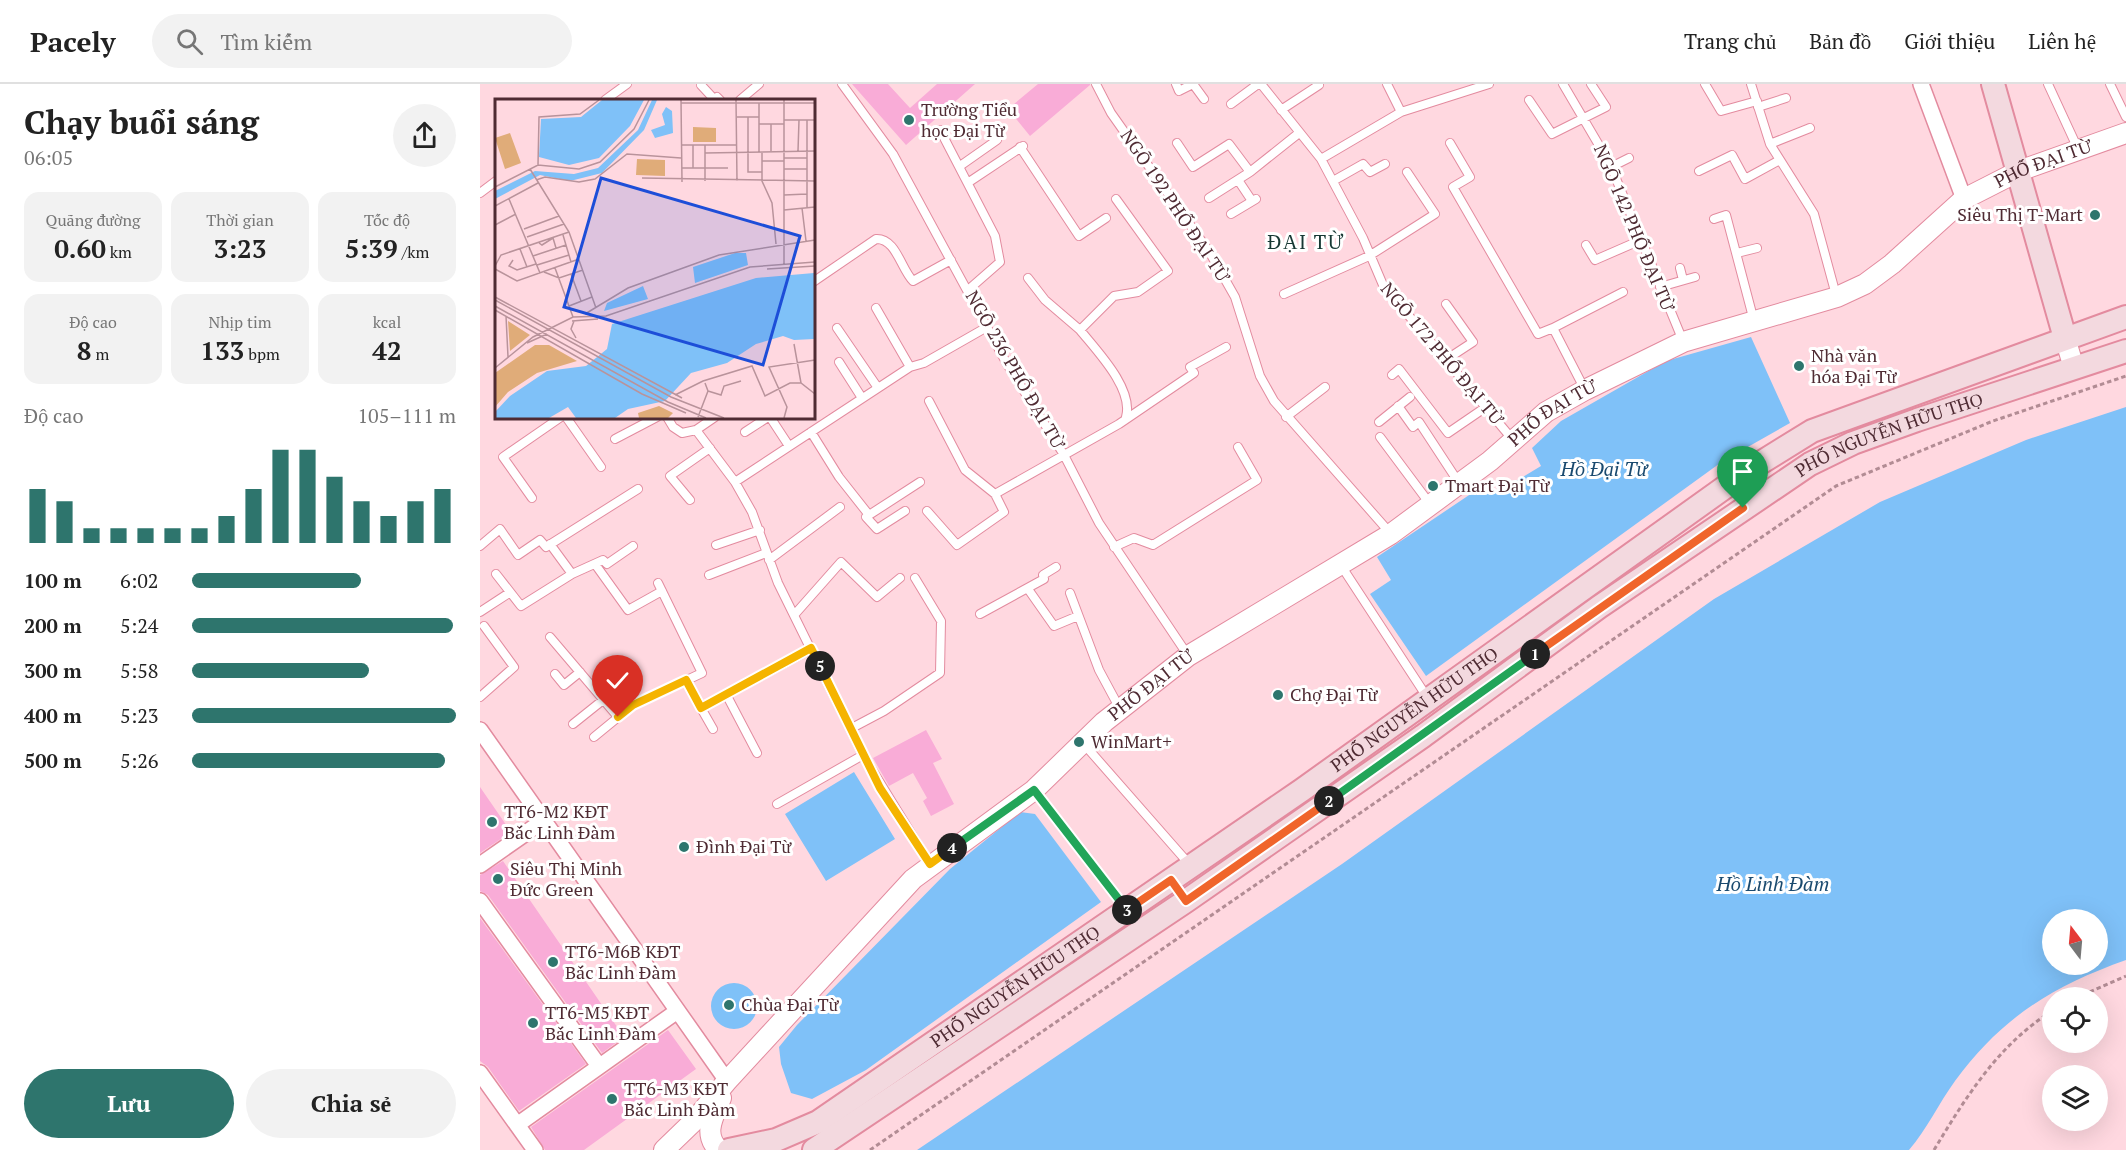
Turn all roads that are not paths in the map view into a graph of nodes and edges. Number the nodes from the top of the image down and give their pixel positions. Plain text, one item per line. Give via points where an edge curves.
1 (627, 84) edge
2 (759, 84) edge
3 (842, 84) edge
4 (1096, 84) edge
5 (1176, 84) edge
6 (1259, 84) edge
7 (1387, 84) edge
8 (1489, 84) edge
9 (1563, 84) edge
10 (1591, 84) edge
11 (1705, 84) edge
12 (1751, 84) edge
13 (1921, 84) edge
14 (1993, 84) edge
15 (2048, 84) edge
16 (2110, 84) edge
17 (701, 85) edge
18 (1319, 86) dead end
19 (1786, 98) dead end
20 (606, 99) edge
21 (714, 99) edge
22 (741, 99) edge
23 (1204, 99) dead end
24 (1529, 100) dead end
25 (1231, 104) dead end
26 (1758, 104) junction
27 (1281, 110) junction
28 (1401, 112) junction
29 (2126, 117) edge
30 (1584, 119) junction
31 (1810, 128) dead end
32 (940, 130) dead end
33 (1299, 133) junction
34 (2126, 133) edge
35 (997, 140) dead end
36 (1177, 143) dead end
37 (1450, 143) dead end
38 (1770, 144) junction
39 (2078, 150) junction
40 (1629, 158) dead end
41 (1321, 159) junction
42 (1778, 160) junction
43 (1385, 164) dead end
44 (960, 166) junction
45 (1611, 167) junction
46 (1699, 171) dead end
47 (2019, 171) junction
48 (1250, 172) junction
49 (1407, 172) dead end
50 (1238, 180) junction
51 (1332, 181) junction
52 (495, 182) edge
53 (969, 182) junction
54 (480, 193) edge
55 (1209, 198) dead end
56 (1116, 199) dead end
57 (1964, 199) junction
58 (1231, 214) dead end
59 (1106, 218) dead end
60 (1714, 219) dead end
61 (1641, 240) junction
62 (1586, 245) dead end
63 (1757, 248) dead end
64 (1737, 253) junction
65 (1369, 256) junction
66 (951, 260) junction
67 (1680, 268) dead end
68 (1695, 277) dead end
69 (1028, 278) dead end
70 (1683, 280) junction
71 (814, 281) edge
72 (1660, 287) junction
73 (968, 291) junction
74 (1623, 292) dead end
75 (1284, 294) dead end
76 (1837, 297) junction
77 (1446, 304) dead end
78 (876, 308) dead end
79 (2126, 316) edge
80 (1755, 322) junction
81 (987, 327) junction
82 (837, 328) dead end
83 (1553, 328) junction
84 (1080, 330) junction
85 (2065, 338) junction
86 (1683, 342) junction
87 (1226, 347) dead end
88 (2126, 351) edge
89 (1444, 361) junction
90 (839, 362) dead end
91 (910, 367) junction
92 (2074, 368) junction
93 (1392, 375) dead end
94 (1325, 387) dead end
95 (878, 388) junction
96 (1585, 390) junction
97 (1410, 397) dead end
98 (862, 398) junction
99 (929, 401) dead end
100 (1398, 406) junction
101 (1486, 407) junction
102 (1126, 417) junction
103 (1286, 417) junction
104 (560, 418) edge
105 (567, 418) edge
106 (655, 418) edge
107 (668, 418) edge
108 (714, 418) edge
109 (767, 418) edge
110 (770, 418) edge
111 (1378, 422) dead end
112 (696, 430) junction
113 (745, 432) dead end
114 (811, 432) junction
115 (1380, 437) dead end
116 (615, 440) dead end
117 (1514, 441) junction
118 (789, 446) junction
119 (1238, 447) dead end
120 (710, 448) junction
121 (1064, 455) junction
122 (601, 468) dead end
123 (735, 482) junction
124 (920, 482) dead end
125 (1460, 484) junction
126 (638, 489) dead end
127 (995, 494) junction
128 (532, 498) dead end
129 (690, 500) dead end
130 (1431, 505) junction
131 (840, 507) dead end
132 (905, 511) dead end
133 (927, 511) dead end
134 (869, 515) junction
135 (760, 530) junction
136 (1390, 534) junction
137 (550, 544) junction
138 (716, 545) dead end
139 (480, 546) edge
140 (633, 546) dead end
141 (1114, 547) junction
142 (768, 557) junction
143 (595, 564) junction
144 (1339, 564) junction
145 (1056, 567) dead end
146 (496, 574) dead end
147 (572, 574) junction
148 (710, 575) dead end
149 (900, 578) dead end
150 (915, 578) dead end
151 (658, 583) dead end
152 (1028, 589) junction
153 (662, 591) junction
154 (509, 593) junction
155 (1070, 593) dead end
156 (480, 612) edge
157 (795, 614) junction
158 (980, 614) dead end
159 (1078, 616) junction
160 (484, 626) dead end
161 (550, 637) dead end
162 (811, 648) junction
163 (1188, 656) junction
164 (580, 672) junction
165 (555, 674) dead end
166 (686, 680) junction
167 (726, 694) junction
168 (480, 697) edge
169 (1428, 698) junction
170 (603, 700) junction
171 (701, 708) junction
172 (1120, 710) junction
173 (618, 717) junction
174 (573, 724) dead end
175 (713, 729) dead end
176 (850, 729) junction
177 (480, 730) edge
178 (594, 737) dead end
179 (1082, 742) junction
180 (486, 751) edge
181 (757, 753) dead end
182 (863, 755) junction
183 (1034, 790) junction
184 (777, 804) dead end
185 (543, 821) junction
186 (930, 864) junction
187 (480, 865) edge
188 (1191, 866) junction
189 (1171, 880) junction
190 (480, 901) edge
191 (1186, 901) junction
192 (1127, 911) junction
193 (676, 1011) junction
194 (599, 1066) junction
195 (480, 1073) edge
196 (727, 1081) junction
197 (517, 1125) junction
198 (535, 1150) edge
199 (664, 1150) edge
200 (719, 1150) edge
201 (729, 1150) edge
202 (814, 1150) edge

1 - 20 lane
2 - 22 lane
3 - 66 lane, NGÕ 236 PHỐ ĐẠI TỪ via 893,154
4 - 103 lane, NGÕ 192 PHỐ ĐẠI TỪ via 1110,113 1148,162 1230,288 1260,376
5 - 23 lane via 1179,92 1193,84
6 - 25 lane
6 - 27 lane, NGÕ 172 PHỐ ĐẠI TỪ
7 - 28 lane
8 - 28 lane
9 - 30 lane, NGÕ 142 PHỐ ĐẠI TỪ
10 - 30 lane via 1606,107
11 - 26 lane via 1721,111
12 - 26 lane
13 - 57 street
14 - 47 main road
15 - 39 lane
16 - 29 lane
17 - 21 lane
18 - 27 lane
19 - 26 lane
24 - 30 lane via 1552,135
26 - 38 lane
27 - 33 lane, NGÕ 172 PHỐ ĐẠI TỪ
28 - 41 lane
30 - 45 lane, NGÕ 142 PHỐ ĐẠI TỪ
31 - 38 lane
32 - 44 lane
33 - 41 lane, NGÕ 172 PHỐ ĐẠI TỪ
33 - 48 lane
34 - 39 street, PHỐ ĐẠI TỪ
35 - 44 lane
36 - 48 lane via 1193,167 1229,144
37 - 83 lane via 1470,177 1453,188 1538,334
38 - 42 lane
39 - 47 street, PHỐ ĐẠI TỪ
40 - 45 lane
41 - 51 lane, NGÕ 172 PHỐ ĐẠI TỪ
42 - 46 lane via 1744,179 1732,155
42 - 76 lane via 1814,214
43 - 51 lane via 1370,172 1363,164
44 - 53 lane
45 - 61 lane, NGÕ 142 PHỐ ĐẠI TỪ
47 - 57 street, PHỐ ĐẠI TỪ
47 - 85 main road
48 - 50 lane
49 - 65 lane via 1435,214
50 - 55 lane
50 - 58 lane via 1254,200
51 - 65 lane, NGÕ 172 PHỐ ĐẠI TỪ via 1364,238
52 - 54 lane
53 - 59 lane via 1022,146 1079,236
53 - 73 lane via 995,237 1000,262
56 - 84 lane via 1168,270 1138,292 1114,296
57 - 76 street, PHỐ ĐẠI TỪ via 1892,264 1865,284
60 - 64 lane via 1726,214
61 - 62 lane via 1595,260
61 - 72 lane, NGÕ 142 PHỐ ĐẠI TỪ
63 - 64 lane
64 - 80 lane
65 - 75 lane
65 - 89 lane, NGÕ 172 PHỐ ĐẠI TỪ via 1383,285
66 - 71 lane via 913,281 891,246 876,239
66 - 73 lane, NGÕ 236 PHỐ ĐẠI TỪ
67 - 70 lane
68 - 70 lane
69 - 84 lane
70 - 72 lane
72 - 86 lane, NGÕ 142 PHỐ ĐẠI TỪ
73 - 81 lane, NGÕ 236 PHỐ ĐẠI TỪ
74 - 83 lane
76 - 80 street, PHỐ ĐẠI TỪ
77 - 89 lane via 1473,342
78 - 91 lane
79 - 85 main road, PHỐ NGUYỄN HỮU THỌ
80 - 86 street, PHỐ ĐẠI TỪ
81 - 91 lane
81 - 121 lane, NGÕ 236 PHỐ ĐẠI TỪ
82 - 95 lane
83 - 96 lane
84 - 102 lane via 1108,364 1128,400
85 - 92 street
85 - 169 main road, PHỐ NGUYỄN HỮU THỌ via 1812,431 1749,470
86 - 96 street, PHỐ ĐẠI TỪ
87 - 102 lane via 1191,367 1194,373
88 - 92 main road, PHỐ NGUYỄN HỮU THỌ
89 - 101 lane, NGÕ 172 PHỐ ĐẠI TỪ
90 - 98 lane
91 - 95 lane
92 - 191 main road, PHỐ NGUYỄN HỮU THỌ via 1853,443 1810,464 1599,607 1423,736
93 - 101 lane via 1399,369 1448,433
94 - 103 lane
95 - 98 lane
96 - 117 street, PHỐ ĐẠI TỪ via 1546,412
97 - 100 lane
98 - 114 lane
99 - 127 lane via 965,470
100 - 111 lane
100 - 125 lane via 1413,427 1419,422
101 - 117 lane, NGÕ 172 PHỐ ĐẠI TỪ
102 - 121 lane
103 - 136 lane, NGÕ 192 PHỐ ĐẠI TỪ
104 - 128 lane via 503,457
105 - 122 lane
106 - 116 lane
107 - 112 lane via 682,433
108 - 112 lane
109 - 113 lane
110 - 118 lane
112 - 120 lane
114 - 118 lane
114 - 134 lane
115 - 130 lane
117 - 125 street, PHỐ ĐẠI TỪ
118 - 123 lane
119 - 141 lane via 1257,480 1153,545 1134,538
120 - 123 lane
120 - 129 lane via 670,476
121 - 127 lane
121 - 141 lane, NGÕ 236 PHỐ ĐẠI TỪ
123 - 135 lane
124 - 134 lane
125 - 130 street, PHỐ ĐẠI TỪ
126 - 137 lane
127 - 133 lane via 1004,512 957,545
130 - 136 street, PHỐ ĐẠI TỪ
131 - 142 lane
132 - 134 lane via 877,529 866,517
135 - 138 lane
135 - 142 lane
136 - 144 street, PHỐ ĐẠI TỪ
137 - 139 lane via 546,547 540,540 518,555 500,529
137 - 147 lane
140 - 143 lane via 607,564 603,560
141 - 163 lane, NGÕ 236 PHỐ ĐẠI TỪ
142 - 148 lane
142 - 157 lane
143 - 147 lane
143 - 153 lane via 628,610
144 - 163 street, PHỐ ĐẠI TỪ
144 - 169 lane
145 - 152 lane
146 - 154 lane
147 - 154 lane via 521,606
149 - 157 lane via 879,600 838,560
150 - 176 lane via 941,621 940,673
151 - 153 lane
152 - 158 lane
152 - 159 lane via 1054,626
153 - 166 lane via 702,672
154 - 156 lane
155 - 159 lane
157 - 162 lane
159 - 172 lane
160 - 168 lane via 514,667
161 - 164 lane
162 - 167 lane
162 - 176 lane
163 - 172 street, PHỐ ĐẠI TỪ
164 - 165 lane via 564,685
164 - 170 lane
166 - 171 lane
166 - 173 lane via 633,705
167 - 171 lane
167 - 181 lane
169 - 188 main road, PHỐ NGUYỄN HỮU THỌ
170 - 173 lane
170 - 174 lane
171 - 175 lane
172 - 179 street, PHỐ ĐẠI TỪ
173 - 178 lane
176 - 182 lane
177 - 180 street
179 - 183 street, PHỐ ĐẠI TỪ
179 - 188 lane
180 - 185 street
182 - 184 lane
182 - 186 lane
183 - 186 street, PHỐ ĐẠI TỪ
183 - 192 lane
185 - 187 street
185 - 193 street
186 - 196 street, PHỐ ĐẠI TỪ
188 - 189 main road, PHỐ NGUYỄN HỮU THỌ
189 - 191 street
189 - 192 main road, PHỐ NGUYỄN HỮU THỌ
190 - 194 street
191 - 202 main road, PHỐ NGUYỄN HỮU THỌ
192 - 201 main road, PHỐ NGUYỄN HỮU THỌ via 818,1122 776,1140
193 - 194 street
193 - 196 street
194 - 197 street
195 - 197 street
196 - 199 street, PHỐ ĐẠI TỪ
196 - 200 street via 710,1127 712,1143
197 - 198 street

